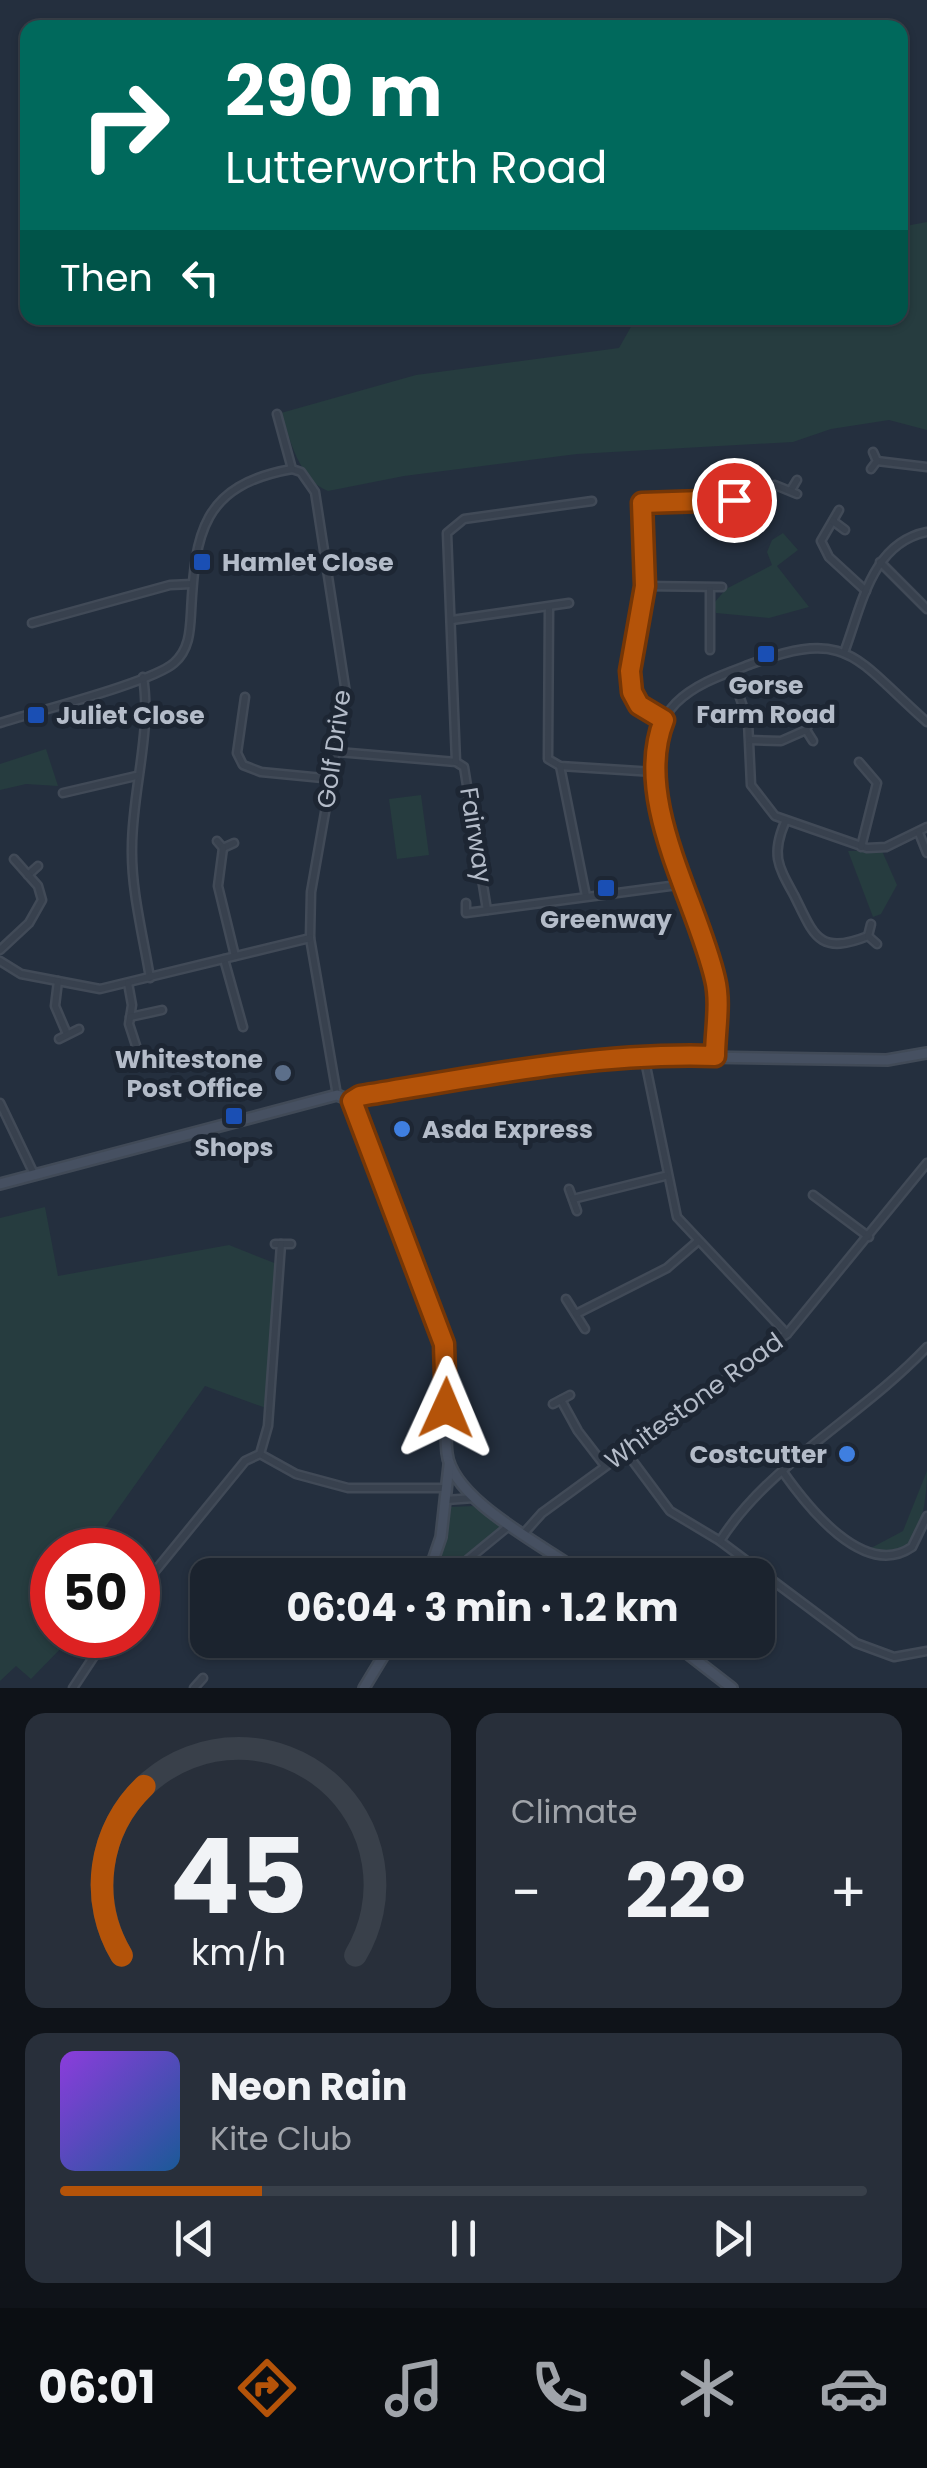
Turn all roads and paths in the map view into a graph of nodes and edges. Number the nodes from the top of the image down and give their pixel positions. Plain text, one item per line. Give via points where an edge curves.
1 (276, 414) dead end
2 (873, 452) dead end
3 (877, 461) junction
4 (927, 467) edge
5 (292, 469) junction
6 (871, 469) dead end
7 (797, 480) dead end
8 (592, 501) dead end
9 (839, 510) dead end
10 (833, 521) junction
11 (845, 530) dead end
12 (927, 532) edge
13 (880, 562) junction
14 (192, 584) junction
15 (645, 586) junction
16 (722, 587) dead end
17 (710, 590) junction
18 (866, 592) junction
19 (569, 603) dead end
20 (549, 607) junction
21 (927, 609) edge
22 (452, 620) junction
23 (38, 625) dead end
24 (710, 650) dead end
25 (845, 650) junction
26 (731, 672) junction
27 (143, 677) junction
28 (245, 698) dead end
29 (231, 708) dead end
30 (244, 710) junction
31 (664, 720) junction
32 (810, 721) dead end
33 (927, 722) edge
34 (0, 723) edge
35 (806, 730) junction
36 (750, 740) junction
37 (813, 741) dead end
38 (338, 752) junction
39 (456, 762) junction
40 (560, 766) junction
41 (654, 772) junction
42 (136, 776) junction
43 (858, 777) dead end
44 (333, 779) junction
45 (63, 794) dead end
46 (785, 822) junction
47 (927, 827) edge
48 (918, 834) junction
49 (217, 841) dead end
50 (234, 843) dead end
51 (861, 847) junction
52 (224, 848) junction
53 (927, 852) edge
54 (14, 859) dead end
55 (38, 866) dead end
56 (28, 875) junction
57 (684, 884) junction
58 (586, 896) junction
59 (466, 904) dead end
60 (487, 910) junction
61 (871, 924) dead end
62 (868, 936) junction
63 (310, 938) junction
64 (877, 944) dead end
65 (0, 950) edge
66 (235, 956) junction
67 (224, 959) junction
68 (0, 961) edge
69 (150, 978) junction
70 (58, 981) junction
71 (128, 982) junction
72 (162, 1010) dead end
73 (130, 1016) junction
74 (242, 1026) dead end
75 (79, 1029) dead end
76 (67, 1034) junction
77 (59, 1039) dead end
78 (927, 1053) edge
79 (644, 1056) junction
80 (715, 1056) junction
81 (141, 1061) dead end
82 (337, 1095) junction
83 (352, 1101) junction
84 (0, 1104) edge
85 (927, 1163) edge
86 (666, 1176) junction
87 (35, 1177) junction
88 (0, 1184) edge
89 (568, 1189) dead end
90 (813, 1195) dead end
91 (573, 1199) junction
92 (577, 1211) dead end
93 (870, 1238) junction
94 (698, 1241) junction
95 (291, 1244) dead end
96 (566, 1299) dead end
97 (576, 1314) junction
98 (585, 1330) dead end
99 (787, 1334) junction
100 (927, 1348) edge
101 (570, 1395) dead end
102 (626, 1452) junction
103 (260, 1454) junction
104 (449, 1464) junction
105 (605, 1466) junction
106 (783, 1472) junction
107 (446, 1488) junction
108 (474, 1498) junction
109 (446, 1500) junction
110 (927, 1516) edge
111 (512, 1523) junction
112 (525, 1532) junction
113 (720, 1541) junction
114 (434, 1558) edge
115 (470, 1558) edge
116 (561, 1558) edge
117 (160, 1565) edge
118 (927, 1652) edge
119 (93, 1658) edge
120 (383, 1658) edge
121 (693, 1658) edge
122 (203, 1678) dead end
123 (73, 1688) edge
124 (194, 1688) edge
125 (365, 1688) edge
126 (732, 1688) edge

1 - 5 street, Golf Drive
2 - 3 street
3 - 4 street
3 - 6 street
5 - 14 street via 216,502 198,539
5 - 38 street, Golf Drive via 315,492 322,532 345,681
7 - 15 street via 794,492 767,486 721,503 642,503
8 - 22 street via 464,519 450,528 445,541
9 - 10 street
10 - 11 street
10 - 18 street via 822,537 825,552
12 - 13 street via 902,539
13 - 18 street
13 - 21 street
14 - 23 street
14 - 27 street via 182,654
15 - 17 street
15 - 31 street via 632,692 639,705
16 - 17 street
17 - 24 street
18 - 25 street
19 - 20 street
20 - 22 street
20 - 40 street via 546,755
22 - 39 street
25 - 26 street via 803,646
25 - 33 street
26 - 31 street via 677,702
26 - 36 street
27 - 34 street
27 - 42 street
28 - 30 street
29 - 30 street
30 - 44 street via 237,753 243,766
31 - 41 street
32 - 35 street
35 - 36 street via 781,741
35 - 37 street
36 - 46 street via 752,785
38 - 39 street, Fairway
38 - 44 street, Golf Drive
39 - 60 street, Fairway via 466,772
40 - 41 street
40 - 58 street
41 - 57 street
42 - 45 street
42 - 69 street via 132,872
43 - 51 street via 862,765 877,788
44 - 63 street, Golf Drive via 311,892
46 - 51 street
46 - 62 street via 775,858 808,928 840,945
47 - 48 street
48 - 51 street
48 - 53 street
49 - 52 street
50 - 52 street
52 - 66 street via 218,886
54 - 56 street
55 - 56 street
56 - 65 street via 41,906
57 - 58 street, Fairway
57 - 80 street via 717,985
58 - 60 street, Fairway
59 - 60 street, Fairway via 466,913
61 - 62 street
62 - 64 street
63 - 66 street
63 - 82 street, Golf Drive
66 - 67 street
67 - 69 street
67 - 74 street
68 - 70 street via 21,974
69 - 71 street
70 - 71 street via 100,990
70 - 76 street via 54,1006
71 - 73 street
72 - 73 street
73 - 81 street
75 - 76 street
76 - 77 street
78 - 80 main road via 886,1060
79 - 80 main road
79 - 83 main road
79 - 86 street
82 - 83 main road
82 - 87 main road
83 - 104 main road via 444,1344
84 - 87 street
85 - 93 street, Whitestone Road
86 - 91 street
86 - 94 street via 677,1216
87 - 88 main road
89 - 91 street
90 - 93 street
91 - 92 street
93 - 99 street, Whitestone Road
94 - 97 street via 667,1268
94 - 99 street
95 - 103 street via 278,1244 268,1426
96 - 97 street
97 - 98 street
99 - 102 street, Whitestone Road
100 - 106 street
101 - 105 street via 557,1401
102 - 105 street, Whitestone Road
102 - 113 street via 670,1511
103 - 107 street via 296,1474 348,1488
103 - 117 street via 245,1461
104 - 107 main road
104 - 108 main road
105 - 112 street, Whitestone Road
106 - 110 street via 822,1519 873,1554 888,1557 912,1547
106 - 113 street via 746,1502
107 - 109 main road
108 - 109 street
108 - 111 main road
109 - 114 main road
111 - 112 main road
111 - 115 street
112 - 116 main road
113 - 118 street via 856,1643 894,1657
119 - 123 street
120 - 125 main road
121 - 126 main road
122 - 124 street

